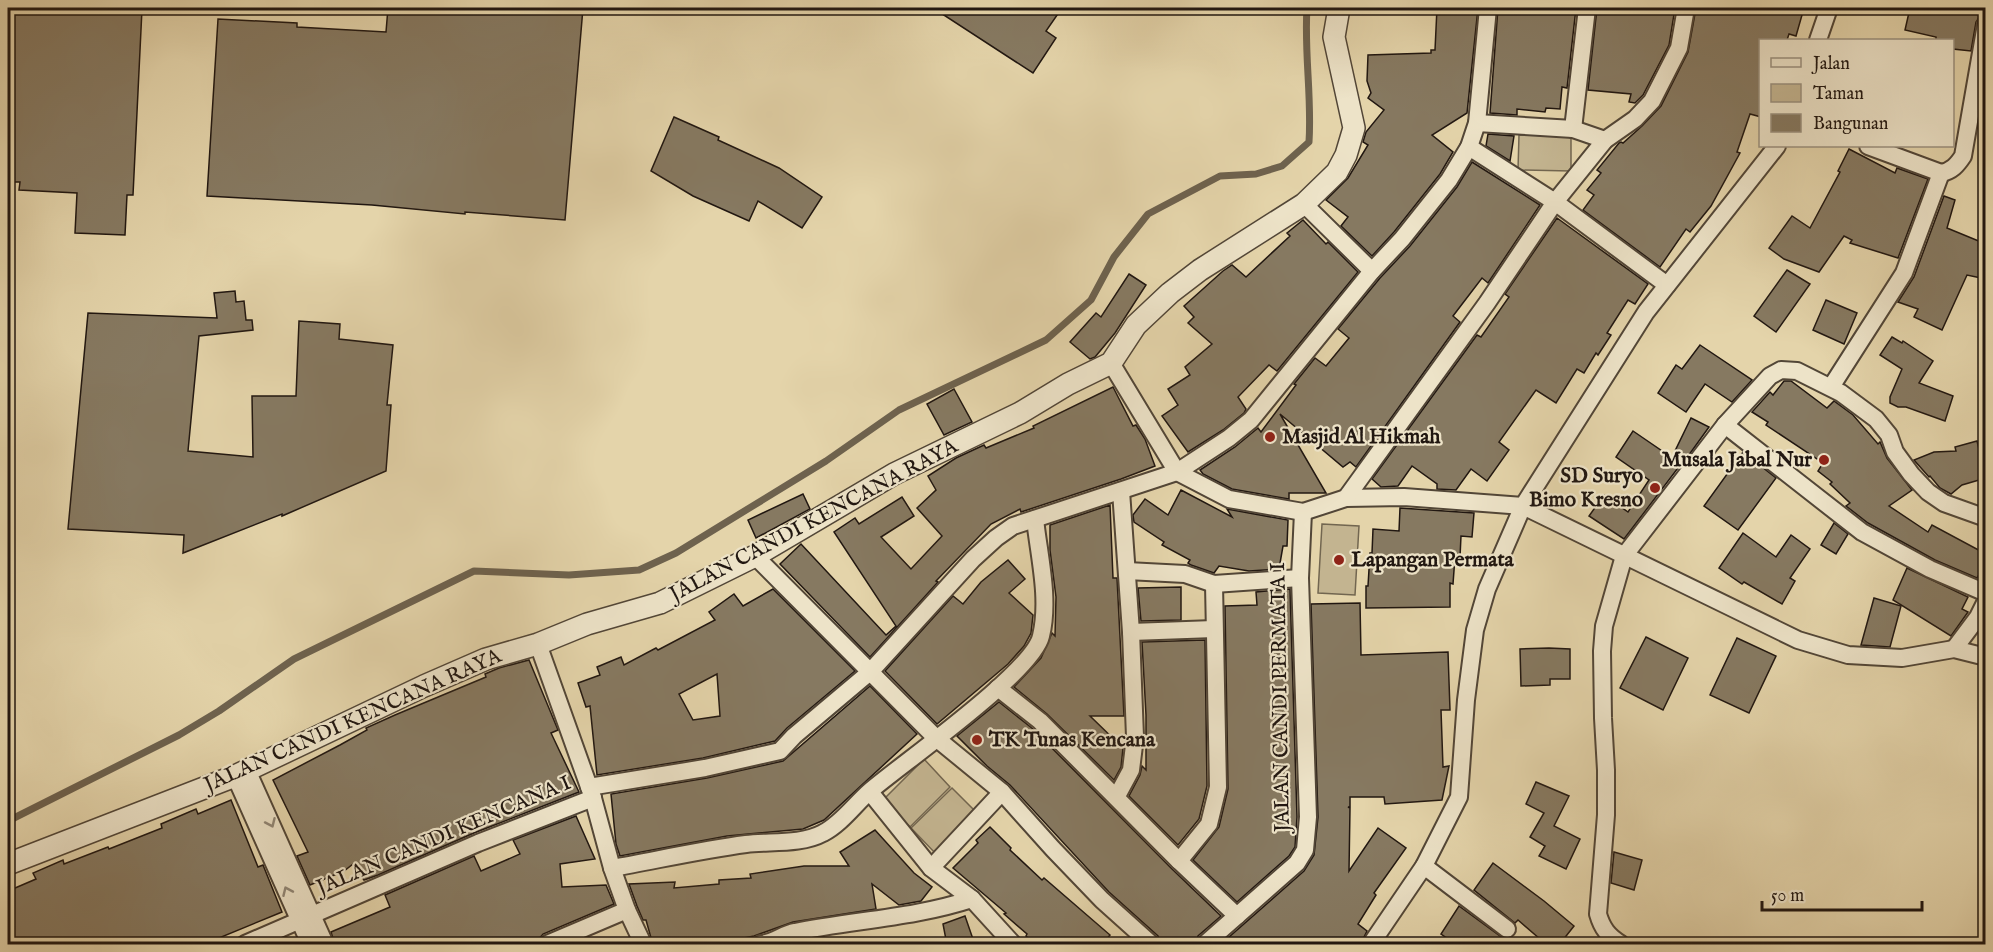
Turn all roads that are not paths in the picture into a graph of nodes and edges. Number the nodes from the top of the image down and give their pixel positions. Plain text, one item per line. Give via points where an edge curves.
1 (1339, 8) edge
2 (1488, 8) edge
3 (1587, 8) edge
4 (1686, 8) edge
5 (1829, 8) edge
6 (1986, 24) edge
7 (1818, 39) edge
8 (1477, 123) junction
9 (1573, 129) junction
10 (1605, 140) junction
11 (1470, 147) junction
12 (1776, 147) edge
13 (1871, 147) edge
14 (1941, 173) junction
15 (1555, 202) junction
16 (1304, 204) junction
17 (1372, 271) junction
18 (1667, 285) junction
19 (1111, 363) junction
20 (1832, 387) junction
21 (1725, 425) junction
22 (1178, 472) junction
23 (1120, 491) junction
24 (1346, 498) junction
25 (1523, 506) junction
26 (1303, 512) junction
27 (1986, 518) edge
28 (1035, 519) junction
29 (755, 556) junction
30 (1624, 556) junction
31 (1127, 572) junction
32 (1300, 578) junction
33 (1214, 584) junction
34 (1986, 593) edge
35 (1986, 601) edge
36 (1214, 629) junction
37 (1131, 632) junction
38 (538, 644) junction
39 (1954, 649) junction
40 (1986, 657) edge
41 (870, 672) junction
42 (998, 688) junction
43 (936, 738) junction
44 (241, 773) junction
45 (870, 792) junction
46 (1002, 792) junction
47 (591, 793) junction
48 (1117, 796) junction
49 (1179, 861) junction
50 (8, 864) edge
51 (1424, 866) junction
52 (612, 868) junction
53 (931, 868) junction
54 (972, 899) junction
55 (627, 910) junction
56 (1237, 916) junction
57 (306, 918) junction
58 (1507, 929) dead end
59 (245, 945) edge
60 (310, 945) edge
61 (325, 945) edge
62 (547, 945) edge
63 (643, 945) edge
64 (761, 945) edge
65 (1013, 945) edge
66 (1151, 945) edge
67 (1204, 945) edge
68 (1371, 945) edge
69 (1621, 945) edge

1 - 16 street via 1334,37 1354,128 1337,172
2 - 8 street, JALAN CANDI KENCANA I
3 - 9 street
4 - 10 street via 1679,48 1652,101
5 - 7 street
6 - 14 street via 1964,156 1949,171
8 - 9 street
8 - 11 street, JALAN CANDI KENCANA I
9 - 10 street
10 - 15 street
11 - 15 street
11 - 17 street, JALAN CANDI KENCANA I via 1449,180
12 - 18 street
13 - 14 street
14 - 20 street via 1904,273
15 - 18 street
15 - 24 street
16 - 17 street
16 - 19 street via 1170,293 1136,325
17 - 22 street, JALAN CANDI KENCANA I via 1251,420
18 - 25 street
19 - 22 street
19 - 29 street, JALAN CANDI KENCANA RAYA via 1020,413 894,474
20 - 21 street via 1797,371 1781,370 1770,376
20 - 27 street via 1876,419 1889,435 1895,452 1928,492 1944,504
21 - 30 street
21 - 34 street via 1862,532 1930,569
22 - 23 street, JALAN CANDI KENCANA I
22 - 26 street via 1228,499
23 - 28 street, JALAN CANDI KENCANA I
23 - 31 street
24 - 25 street via 1404,497
24 - 26 street
25 - 30 street
25 - 51 street via 1487,589 1475,630 1459,797
26 - 32 street, JALAN CANDI PERMATA I
28 - 41 street, JALAN CANDI KENCANA I via 1012,526 988,545
28 - 42 street via 1044,596 1041,638 1034,652
29 - 38 street, JALAN CANDI KENCANA RAYA via 660,603 587,624
29 - 41 street
30 - 39 street via 1798,640 1848,655 1902,658
30 - 69 street via 1604,626 1602,651 1606,804 1598,914 1602,927
31 - 33 street via 1185,574
31 - 37 street
32 - 33 street
32 - 56 street, JALAN CANDI PERMATA I via 1308,817 1305,850 1297,863
33 - 36 street
35 - 39 street
36 - 37 street
36 - 49 street via 1218,787 1209,824
37 - 48 street via 1134,758
38 - 44 street, JALAN CANDI KENCANA RAYA via 486,659
38 - 47 street
39 - 40 street
41 - 43 street
41 - 47 street, JALAN CANDI KENCANA I via 780,751
42 - 43 street
42 - 48 street via 1040,721
43 - 45 street
43 - 46 street
44 - 50 street, JALAN CANDI KENCANA RAYA
44 - 57 street
45 - 52 street via 823,833 803,840 718,848
45 - 53 street
46 - 53 street
46 - 66 street via 1102,900
47 - 52 street
47 - 57 street, JALAN CANDI KENCANA I
48 - 49 street
49 - 56 street
51 - 58 street
51 - 68 street
52 - 55 street
53 - 54 street
54 - 64 street via 911,915 792,932
54 - 65 street
55 - 62 street
55 - 63 street
56 - 67 street, JALAN CANDI PERMATA I
57 - 59 street, JALAN CANDI KENCANA I
57 - 60 street
57 - 61 street

